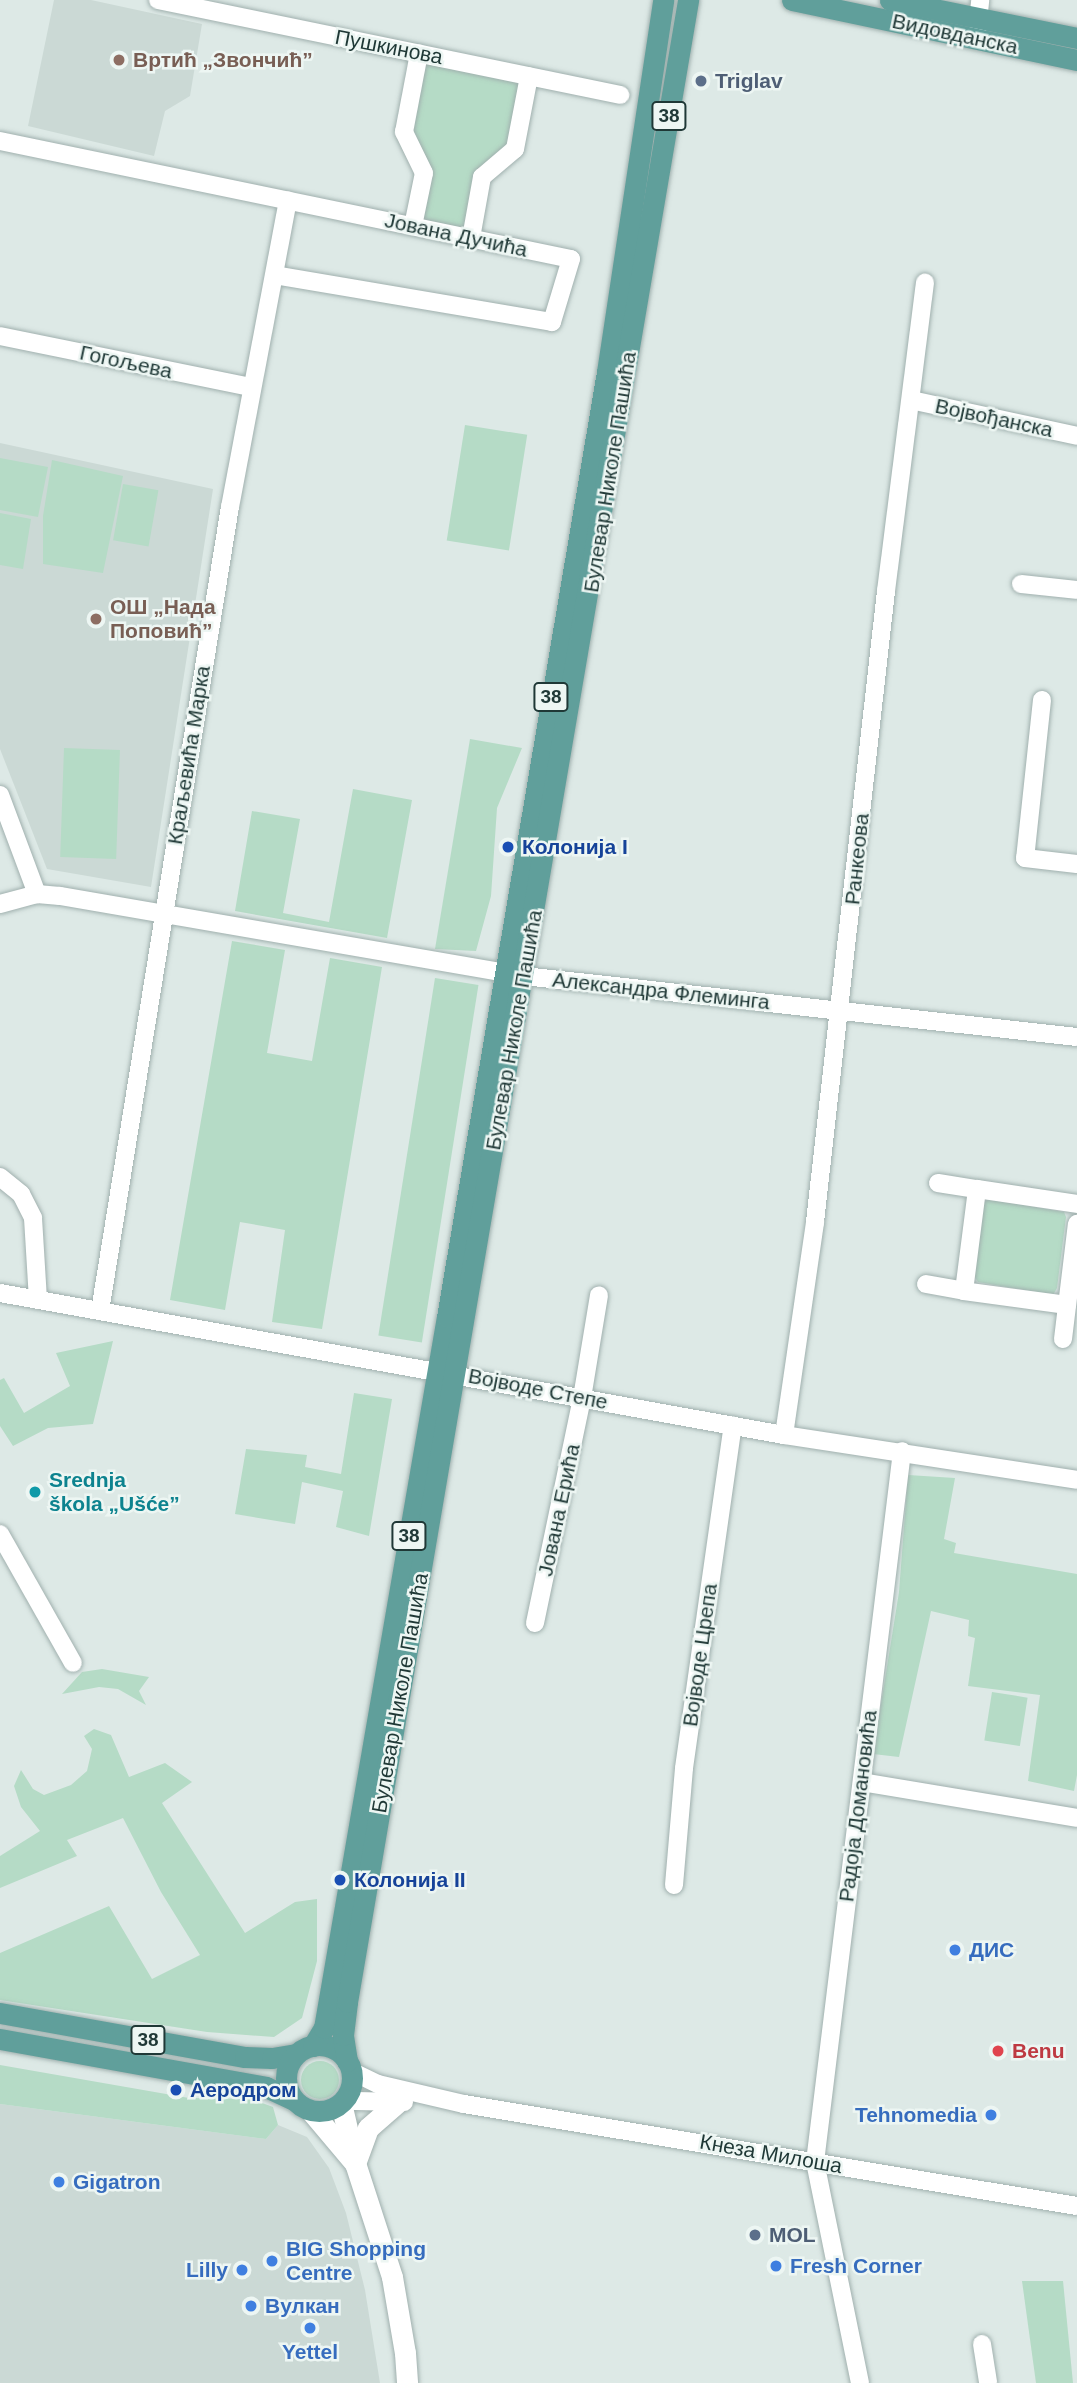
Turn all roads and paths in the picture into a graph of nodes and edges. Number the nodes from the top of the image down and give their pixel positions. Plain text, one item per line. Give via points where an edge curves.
1 (158, 0) edge
2 (663, 0) edge
3 (688, 0) edge
4 (792, 0) edge
5 (890, 0) edge
6 (980, 9) edge
7 (1077, 38) edge
8 (975, 39) junction
9 (419, 53) junction
10 (1077, 60) edge
11 (529, 75) junction
12 (620, 94) dead end
13 (0, 141) edge
14 (288, 200) junction
15 (413, 226) junction
16 (471, 238) junction
17 (275, 275) junction
18 (925, 282) dead end
19 (0, 336) edge
20 (251, 387) junction
21 (911, 400) junction
22 (1077, 436) edge
23 (1021, 584) dead end
24 (1077, 590) edge
25 (1042, 700) dead end
26 (0, 795) edge
27 (1077, 864) edge
28 (37, 894) junction
29 (0, 904) edge
30 (162, 915) junction
31 (513, 975) junction
32 (840, 1011) junction
33 (1077, 1037) edge
34 (0, 1177) edge
35 (938, 1183) dead end
36 (976, 1189) junction
37 (1077, 1204) edge
38 (1077, 1224) edge
39 (926, 1284) dead end
40 (964, 1291) junction
41 (0, 1293) edge
42 (599, 1295) dead end
43 (38, 1300) junction
44 (1068, 1305) junction
45 (100, 1311) junction
46 (1063, 1339) dead end
47 (446, 1372) junction
48 (582, 1398) junction
49 (733, 1425) junction
50 (784, 1435) junction
51 (902, 1451) junction
52 (1077, 1480) edge
53 (0, 1534) edge
54 (535, 1623) dead end
55 (74, 1663) dead end
56 (862, 1782) junction
57 (1077, 1818) edge
58 (674, 1885) dead end
59 (328, 2000) junction
60 (0, 2013) edge
61 (0, 2039) edge
62 (305, 2050) junction
63 (257, 2058) junction
64 (349, 2066) junction
65 (292, 2099) junction
66 (344, 2100) junction
67 (399, 2101) junction
68 (464, 2104) junction
69 (311, 2111) junction
70 (815, 2162) junction
71 (355, 2164) junction
72 (1077, 2206) edge
73 (982, 2344) dead end
74 (407, 2383) edge
75 (860, 2383) edge
76 (988, 2383) edge

1 - 9 street, Пушкинова
2 - 31 main road, Булевар Николе Пашића / 38
3 - 31 main road, Булевар Николе Пашића / 38
4 - 8 main road, Видовданска
5 - 6 main road, Видовданска
6 - 7 main road, Видовданска
6 - 8 street
8 - 10 main road, Видовданска
9 - 11 street, Пушкинова
9 - 15 street via 404,132 424,173
11 - 12 street, Пушкинова
11 - 16 street via 515,149 482,177
13 - 14 street, Јована Дучића
14 - 15 street, Јована Дучића
14 - 17 street, Краљевића Марка
15 - 16 street, Јована Дучића
16 - 17 street, Јована Дучића via 571,259 552,322
17 - 20 street, Краљевића Марка
18 - 21 street, Ранкеова
19 - 20 street, Гогољева
20 - 30 street, Краљевића Марка
21 - 22 street, Војвођанска
21 - 32 street, Ранкеова
23 - 24 street
25 - 27 street via 1025,858
26 - 28 street
28 - 29 street, Александра Флеминга
28 - 30 street, Александра Флеминга
30 - 31 street, Александра Флеминга
30 - 45 street, Краљевића Марка
31 - 32 street, Александра Флеминга
31 - 47 main road, Булевар Николе Пашића / 38
32 - 33 street, Александра Флеминга
32 - 50 street, Ранкеова
34 - 43 street via 21,1194 33,1218
35 - 36 street
36 - 37 street
36 - 40 street
38 - 44 street
39 - 40 street
40 - 44 street
41 - 43 street, Војводе Степе
42 - 48 street, Јована Ерића
43 - 45 street, Војводе Степе
44 - 46 street
45 - 47 street, Војводе Степе
47 - 48 street, Војводе Степе
47 - 59 main road, Булевар Николе Пашића / 38
47 - 64 main road, Булевар Николе Пашића / 38 via 347,2002 343,2035
48 - 49 street, Војводе Степе
48 - 54 street, Јована Ерића
49 - 50 street, Војводе Степе
49 - 58 street, Војводе Црепа via 684,1768
50 - 51 street, Војводе Степе
51 - 52 street, Војводе Степе
51 - 56 street, Радоја Домановића
53 - 55 street
56 - 57 street
56 - 70 street, Радоја Домановића
59 - 62 main road, Булевар Николе Пашића / 38 via 324,2028
59 - 63 main road via 301,2042
60 - 63 main road, 38
61 - 65 main road, 38 via 266,2087
62 - 63 main road, 38
62 - 64 main road, 38 via 332,2048
62 - 65 main road, 38 via 290,2061 285,2081
64 - 66 main road, 38 via 350,2089
64 - 68 street, Кнеза Милоша via 377,2084
65 - 69 main road, 38
66 - 67 street, Кнеза Милоша
66 - 69 main road via 322,2112
66 - 71 street
67 - 68 street, Кнеза Милоша
67 - 71 street via 368,2128
68 - 70 street, Кнеза Милоша
69 - 71 street
70 - 72 street, Кнеза Милоша
70 - 75 street, Радоја Домановића
71 - 74 street via 392,2277
73 - 76 street

